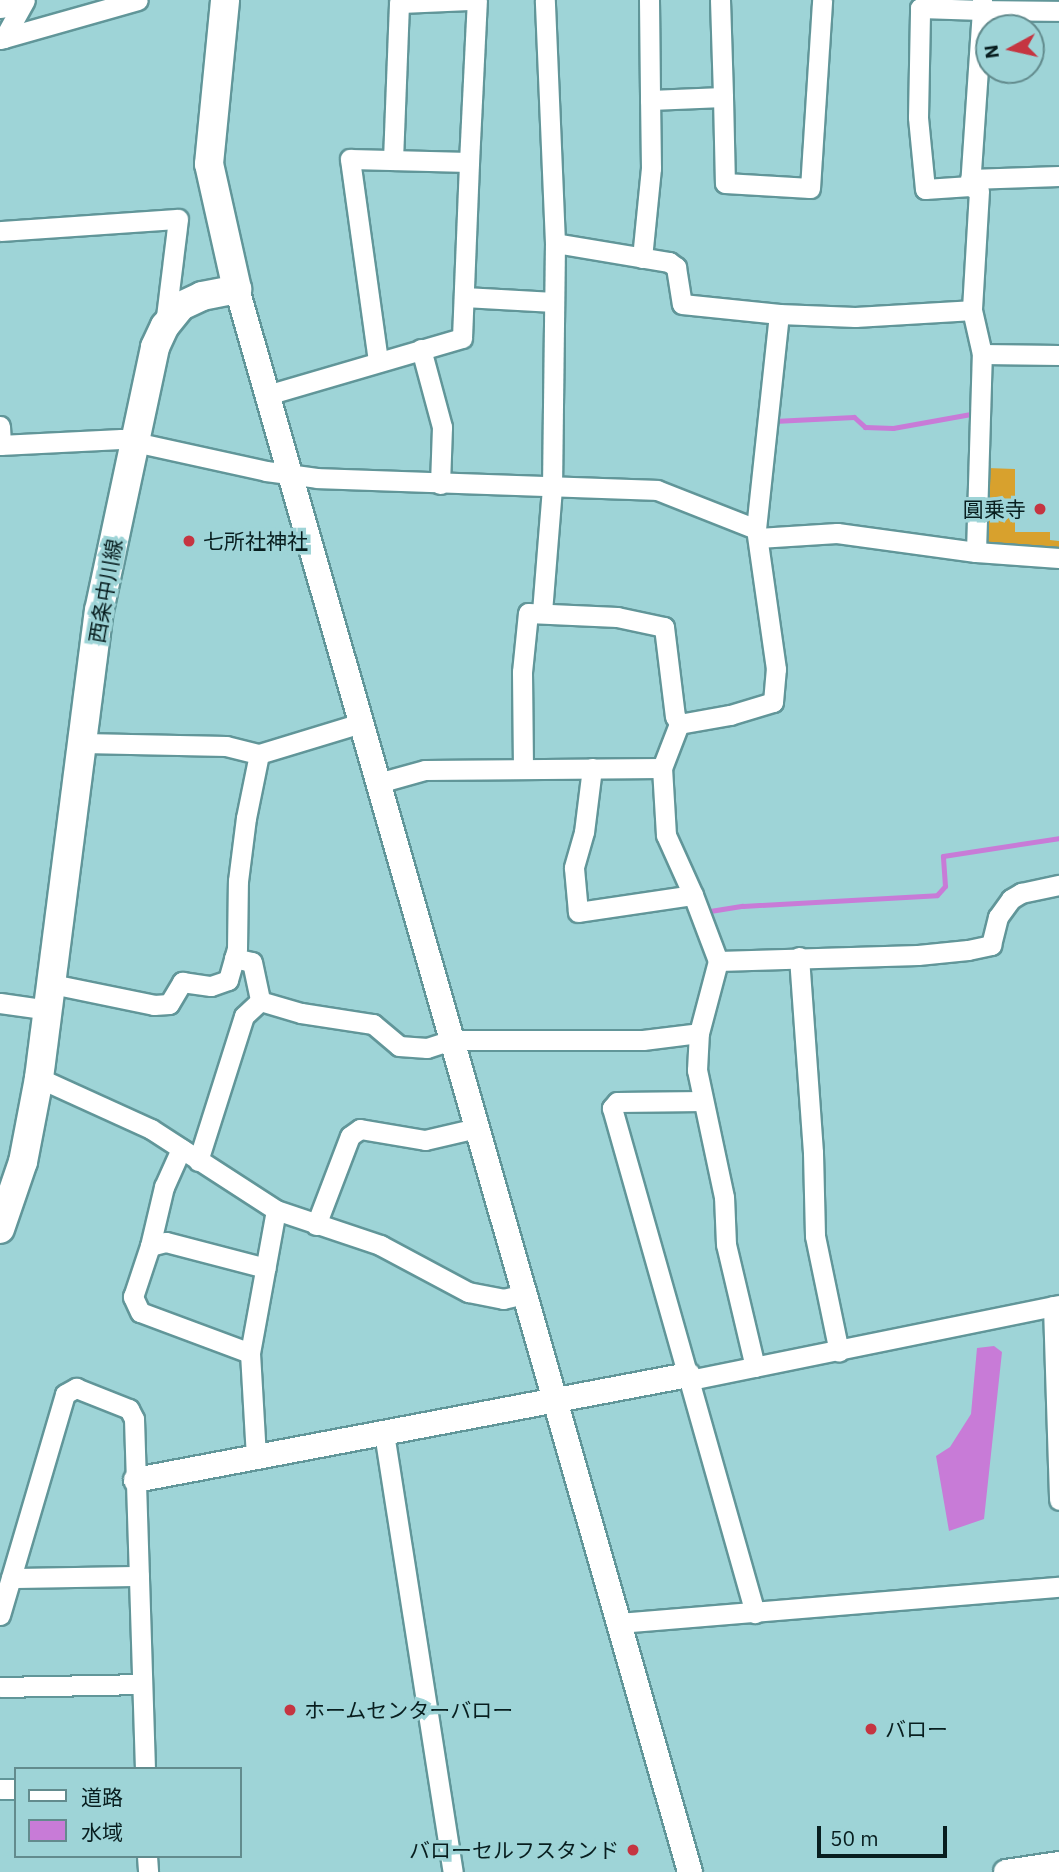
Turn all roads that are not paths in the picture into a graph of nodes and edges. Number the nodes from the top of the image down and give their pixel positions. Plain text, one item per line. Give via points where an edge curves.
1 (25, 0) edge
2 (138, 0) edge
3 (225, 0) edge
4 (474, 0) edge
5 (545, 0) edge
6 (649, 0) edge
7 (720, 0) edge
8 (822, 0) edge
9 (982, 5) edge
10 (1059, 11) edge
11 (2, 38) edge
12 (723, 97) junction
13 (650, 100) junction
14 (393, 160) junction
15 (470, 162) junction
16 (1059, 176) edge
17 (970, 182) junction
18 (0, 231) edge
19 (555, 243) junction
20 (642, 258) junction
21 (237, 289) junction
22 (464, 297) junction
23 (554, 302) junction
24 (972, 310) junction
25 (779, 314) junction
26 (165, 326) junction
27 (421, 349) junction
28 (982, 355) junction
29 (1059, 355) edge
30 (378, 361) junction
31 (267, 395) junction
32 (0, 426) edge
33 (135, 442) junction
34 (0, 445) edge
35 (289, 474) junction
36 (440, 484) junction
37 (552, 488) junction
38 (757, 533) junction
39 (976, 552) junction
40 (1059, 558) edge
41 (542, 612) junction
42 (361, 723) junction
43 (680, 724) junction
44 (83, 743) junction
45 (259, 754) junction
46 (523, 768) junction
47 (592, 768) junction
48 (662, 768) junction
49 (378, 783) junction
50 (1059, 885) edge
51 (693, 895) junction
52 (799, 957) junction
53 (234, 958) junction
54 (718, 961) junction
55 (50, 997) junction
56 (260, 1000) junction
57 (0, 1003) edge
58 (699, 1033) junction
59 (452, 1040) junction
60 (39, 1078) junction
61 (703, 1101) junction
62 (477, 1128) junction
63 (181, 1149) junction
64 (198, 1161) junction
65 (276, 1210) junction
66 (316, 1225) junction
67 (0, 1229) edge
68 (150, 1246) junction
69 (266, 1268) junction
70 (524, 1294) junction
71 (1056, 1306) edge
72 (839, 1352) junction
73 (250, 1353) junction
74 (755, 1367) junction
75 (689, 1377) junction
76 (555, 1400) junction
77 (384, 1433) junction
78 (256, 1457) junction
79 (136, 1480) junction
80 (1059, 1500) edge
81 (139, 1576) junction
82 (11, 1578) junction
83 (1059, 1587) edge
84 (755, 1613) junction
85 (0, 1615) edge
86 (619, 1623) junction
87 (142, 1684) junction
88 (0, 1687) edge
89 (145, 1767) edge
90 (1059, 1864) edge
91 (453, 1872) edge
92 (690, 1872) edge
93 (1006, 1872) edge

1 - 11 street
2 - 11 street
3 - 21 main road via 209,164
4 - 14 street via 399,3
4 - 15 street
5 - 19 street
6 - 13 street
7 - 12 street
8 - 12 street via 810,188 725,183
9 - 10 street
9 - 17 street
9 - 17 street via 920,8 918,117 925,189
12 - 13 street
13 - 20 street via 651,168
14 - 15 street
14 - 30 street via 350,159
15 - 22 street
16 - 17 street
17 - 24 street via 979,191
18 - 26 street via 178,219
19 - 20 street
19 - 23 street
20 - 25 street via 676,267 682,304
21 - 26 main road, 西条中川線 via 181,306
21 - 31 street
22 - 23 street
22 - 27 street via 462,338
23 - 37 street
24 - 25 street via 855,317
24 - 28 street
25 - 38 street
26 - 33 main road, 西条中川線 via 155,346
27 - 30 street
27 - 36 street via 442,427
28 - 29 street
28 - 39 street
30 - 31 street
31 - 35 street
32 - 34 street
33 - 34 street
33 - 35 street
33 - 44 main road, 西条中川線 via 99,611
35 - 36 street
35 - 42 street
36 - 37 street
37 - 38 street via 657,490
37 - 41 street
38 - 39 street via 837,533
38 - 43 street via 776,668 773,702
39 - 40 street
41 - 43 street via 617,617 664,627 675,716
41 - 46 street via 528,613 522,672
42 - 45 street
42 - 49 street
43 - 48 street
44 - 45 street via 226,746
44 - 55 main road, 西条中川線
45 - 53 street via 241,854
46 - 47 street
46 - 49 street via 425,770
47 - 48 street
47 - 51 street via 574,868 578,912
48 - 51 street via 666,835
49 - 59 street
50 - 52 street via 1011,899 998,917 991,945 918,955
51 - 54 street
52 - 54 street
52 - 72 street via 814,1236
53 - 55 street via 228,980 211,986 182,982 169,1004
53 - 56 street via 252,962
54 - 58 street
55 - 57 street
55 - 60 main road, 西条中川線
56 - 59 street via 301,1013 373,1024 399,1046 427,1048
56 - 64 street via 244,1016
58 - 59 street via 643,1040
58 - 61 street via 697,1070
59 - 62 street
60 - 63 street via 151,1129
60 - 67 main road, 西条中川線 via 23,1162
61 - 74 street via 724,1196 726,1244
61 - 75 street via 617,1102 612,1108
62 - 66 street via 425,1140 360,1129 350,1136
62 - 70 street
63 - 64 street
63 - 68 street via 164,1187
64 - 65 street
65 - 66 street
65 - 69 street
66 - 70 street via 380,1245 468,1292 503,1299
68 - 69 street via 166,1242
68 - 73 street via 133,1297 140,1312
69 - 73 street
70 - 76 street
71 - 72 street
71 - 80 street
72 - 74 street
73 - 78 street
74 - 75 street
75 - 76 street
75 - 84 street
76 - 77 street
76 - 86 street
77 - 78 street
77 - 91 street
78 - 79 street
79 - 81 street
79 - 82 street via 134,1419 129,1409 76,1388 65,1394
81 - 82 street
81 - 87 street
82 - 85 street
83 - 84 street
84 - 86 street
86 - 92 street
87 - 88 street
87 - 89 street
90 - 93 street

